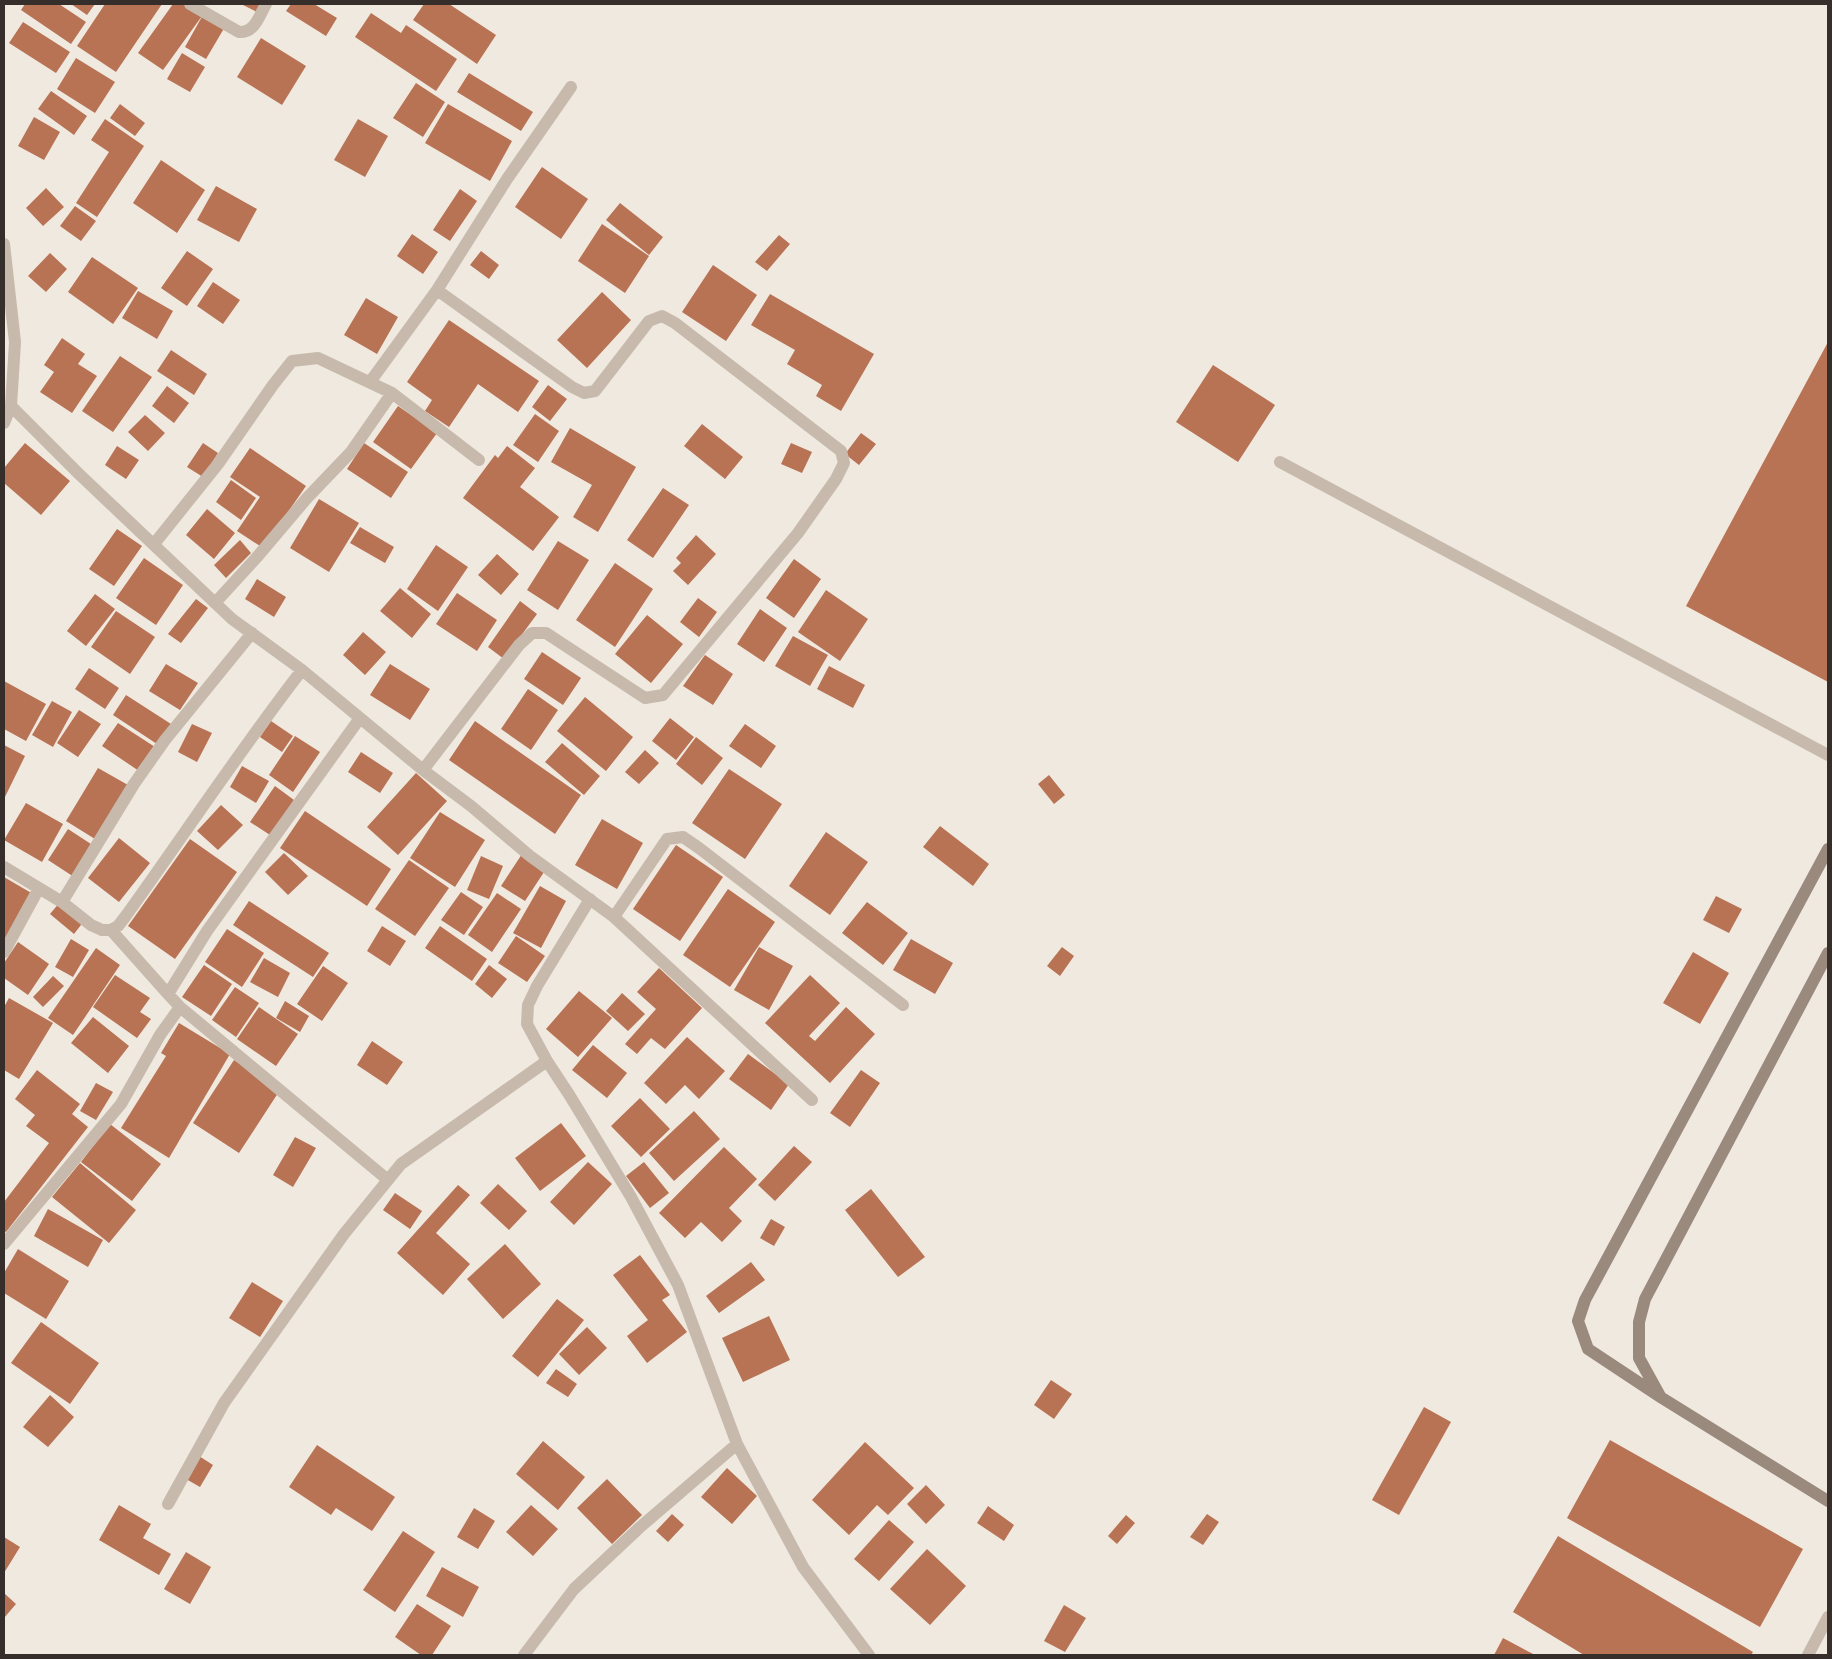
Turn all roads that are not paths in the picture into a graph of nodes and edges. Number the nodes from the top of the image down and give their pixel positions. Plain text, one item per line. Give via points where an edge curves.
1 (190, 4) edge
2 (266, 4) edge
3 (571, 87) dead end
4 (4, 244) edge
5 (437, 290) junction
6 (370, 382) junction
7 (392, 393) junction
8 (11, 406) junction
9 (4, 423) edge
10 (479, 460) dead end
11 (1280, 462) dead end
12 (154, 544) junction
13 (215, 603) junction
14 (252, 633) junction
15 (302, 670) junction
16 (360, 718) junction
17 (1828, 755) edge
18 (423, 770) junction
19 (1828, 849) edge
20 (4, 867) edge
21 (39, 888) junction
22 (590, 899) junction
23 (62, 902) junction
24 (614, 918) junction
25 (111, 930) junction
26 (4, 952) edge
27 (1828, 953) edge
28 (168, 994) junction
29 (903, 1005) dead end
30 (180, 1007) junction
31 (546, 1061) junction
32 (812, 1100) dead end
33 (388, 1180) junction
34 (4, 1244) edge
35 (1662, 1398) junction
36 (737, 1444) junction
37 (1828, 1501) edge
38 (168, 1504) dead end
39 (1828, 1617) edge
40 (524, 1655) edge
41 (869, 1655) edge
42 (1808, 1655) edge

1 - 2 street via 239,32 245,32 252,29
3 - 5 street via 507,179
4 - 8 street via 16,342
5 - 6 street
5 - 18 street via 584,393 596,391 649,321 662,316 841,451 844,463 798,533 663,695 645,698 546,633 532,634 519,645
6 - 7 street
6 - 12 street via 318,358 292,360 218,464
7 - 10 street
7 - 13 street via 351,452
8 - 9 street
8 - 12 street
11 - 17 street
12 - 13 street
13 - 14 street
14 - 15 street
14 - 23 street via 165,740 134,784
15 - 16 street
15 - 25 street via 213,790 136,902 118,926
16 - 18 street
16 - 28 street via 207,931
18 - 22 street via 530,856
19 - 35 street via 1589,1292 1578,1321 1588,1348
20 - 21 street
21 - 23 street
21 - 26 street
22 - 24 street
22 - 31 street via 528,1005 527,1024
23 - 25 street via 91,925
24 - 29 street via 667,839 682,837
24 - 32 street
25 - 28 street
27 - 35 street via 1645,1299 1639,1322 1639,1358
28 - 30 street
30 - 33 street
30 - 34 street via 160,1035 121,1104
31 - 33 street via 401,1164
31 - 36 street via 631,1197 678,1285
33 - 38 street via 344,1234 224,1403
35 - 37 street
36 - 40 street via 639,1528 574,1590
36 - 41 street via 803,1568
39 - 42 street

